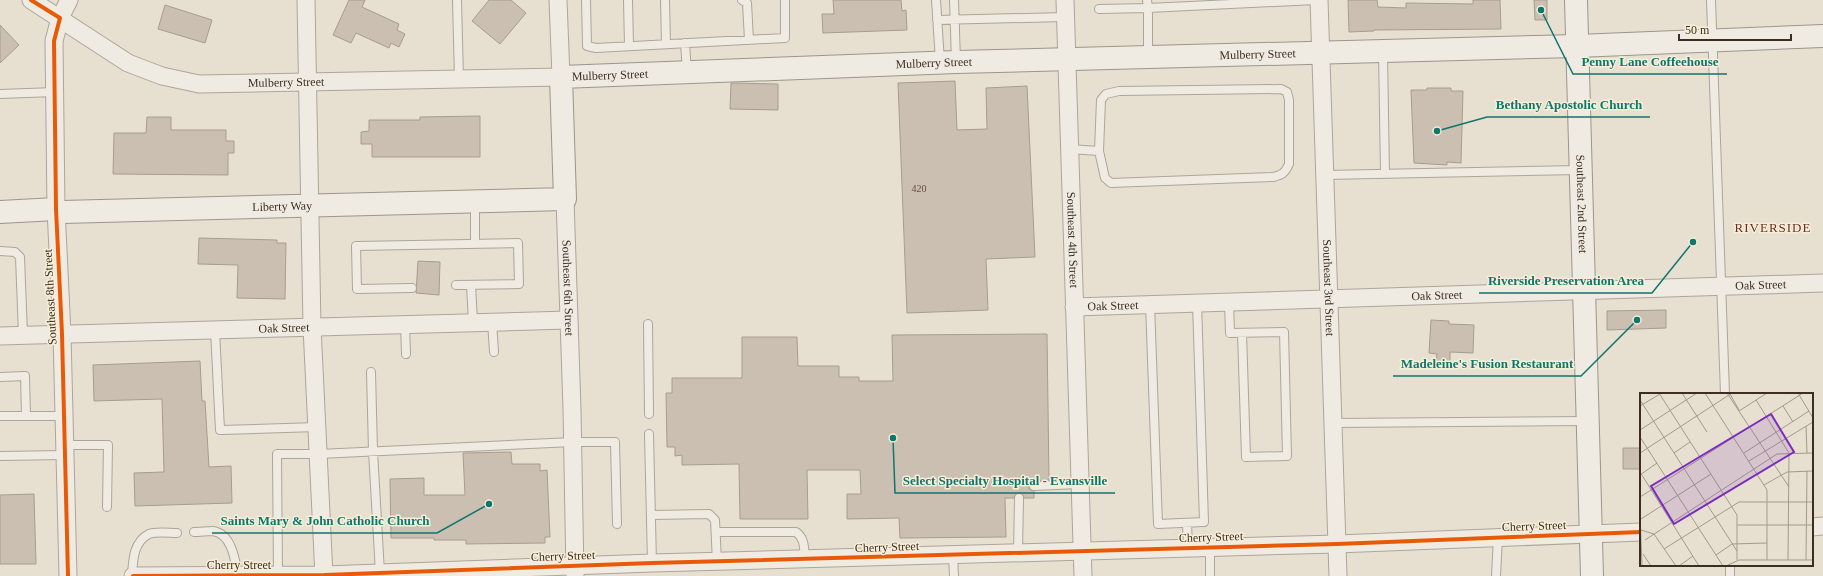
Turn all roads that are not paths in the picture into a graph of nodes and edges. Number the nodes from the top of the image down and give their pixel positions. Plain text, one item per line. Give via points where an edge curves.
1 (31, 0) edge
2 (69, 0) edge
3 (306, 0) edge
4 (457, 0) edge
5 (558, 0) edge
6 (586, 0) edge
7 (628, 0) edge
8 (665, 0) edge
9 (742, 0) edge
10 (785, 0) edge
11 (936, 0) edge
12 (954, 0) edge
13 (1065, 0) edge
14 (1316, 0) edge
15 (1320, 0) edge
16 (1576, 0) edge
17 (1711, 0) edge
18 (1147, 4) edge
19 (1099, 9) dead end
20 (1065, 17) junction
21 (60, 18) junction
22 (954, 19) junction
23 (937, 20) junction
24 (1823, 36) edge
25 (749, 40) junction
26 (1712, 40) junction
27 (685, 43) junction
28 (666, 44) junction
29 (629, 46) junction
30 (1577, 46) junction
31 (1383, 51) junction
32 (1321, 52) junction
33 (1148, 56) junction
34 (1066, 59) junction
35 (948, 63) junction
36 (687, 73) junction
37 (561, 77) junction
38 (459, 78) junction
39 (308, 83) junction
40 (55, 92) junction
41 (0, 94) edge
42 (1069, 149) junction
43 (1099, 151) junction
44 (1581, 170) junction
45 (1385, 174) junction
46 (1325, 175) junction
47 (565, 199) junction
48 (475, 201) junction
49 (310, 205) junction
50 (56, 209) junction
51 (0, 212) edge
52 (475, 244) junction
53 (0, 250) edge
54 (1823, 283) edge
55 (456, 285) dead end
56 (472, 285) junction
57 (1721, 286) junction
58 (412, 288) dead end
59 (1584, 290) junction
60 (1329, 298) junction
61 (1229, 302) junction
62 (1197, 303) junction
63 (1150, 304) junction
64 (1074, 307) junction
65 (568, 320) junction
66 (492, 321) junction
67 (473, 322) junction
68 (405, 324) junction
69 (648, 324) dead end
70 (312, 327) junction
71 (215, 330) junction
72 (1242, 333) junction
73 (62, 334) junction
74 (23, 335) junction
75 (0, 336) edge
76 (494, 352) dead end
77 (406, 354) dead end
78 (371, 372) dead end
79 (0, 377) edge
80 (1725, 393) edge
81 (649, 414) dead end
82 (0, 416) edge
83 (26, 416) junction
84 (64, 416) junction
85 (1588, 421) junction
86 (1333, 423) junction
87 (317, 427) junction
88 (649, 434) dead end
89 (573, 442) junction
90 (65, 450) junction
91 (373, 452) junction
92 (318, 454) junction
93 (0, 456) edge
94 (1079, 484) junction
95 (1034, 486) dead end
96 (1020, 498) dead end
97 (107, 507) dead end
98 (652, 515) junction
99 (1187, 523) junction
100 (617, 524) dead end
101 (1823, 526) edge
102 (1813, 527) edge
103 (194, 532) dead end
104 (717, 532) junction
105 (1640, 532) edge
106 (177, 533) dead end
107 (1591, 534) junction
108 (1498, 537) junction
109 (1337, 544) junction
110 (1188, 548) junction
111 (1210, 548) junction
112 (1082, 551) junction
113 (1018, 552) junction
114 (953, 555) junction
115 (805, 559) junction
116 (717, 562) junction
117 (652, 563) junction
118 (576, 571) edge
119 (380, 573) junction
120 (450, 573) edge
121 (174, 575) edge
122 (238, 575) junction
123 (278, 575) edge
124 (68, 576) edge
125 (133, 576) edge
126 (324, 576) edge
127 (954, 576) edge
128 (1082, 576) edge
129 (1210, 576) edge
130 (1338, 576) edge
131 (1496, 576) edge
132 (1592, 576) edge

1 - 21 street, Mulberry Street
2 - 21 street, Southeast 8th Street
3 - 39 street
4 - 38 lane
5 - 37 street, Southeast 6th Street
6 - 29 lane via 587,46
7 - 29 lane
8 - 28 lane
9 - 25 lane via 747,3
10 - 25 lane via 785,38
11 - 23 lane
12 - 22 lane
13 - 20 street, Southeast 4th Street
14 - 18 lane
15 - 32 street, Southeast 3rd Street
16 - 30 street, Southeast 2nd Street
17 - 26 lane
18 - 19 lane
18 - 33 lane
20 - 22 lane
20 - 34 street, Southeast 4th Street
21 - 39 street, Mulberry Street via 128,63 162,76 200,84
21 - 40 street, Southeast 8th Street via 54,41
22 - 23 lane
22 - 35 lane
23 - 35 lane
24 - 26 street, Mulberry Street
25 - 27 lane
26 - 30 street, Mulberry Street
26 - 57 lane
27 - 28 lane
27 - 36 lane
28 - 29 lane
30 - 31 street, Mulberry Street
30 - 44 street, Southeast 2nd Street
31 - 32 street, Mulberry Street
31 - 45 lane
32 - 33 street, Mulberry Street
32 - 46 street, Southeast 3rd Street
33 - 34 street, Mulberry Street
34 - 35 street, Mulberry Street
34 - 42 street, Southeast 4th Street
35 - 36 street, Mulberry Street
36 - 37 street, Mulberry Street
37 - 38 street, Mulberry Street
37 - 47 street, Southeast 6th Street
38 - 39 street, Mulberry Street
39 - 49 street
40 - 41 lane
40 - 50 street, Southeast 8th Street
42 - 43 lane
42 - 64 street, Southeast 4th Street
43 - 43 lane via 1101,100 1106,94 1119,91 1282,89 1287,92 1289,164 1281,176 1111,183 1105,178
44 - 45 lane
44 - 59 street, Southeast 2nd Street
45 - 46 lane
46 - 60 street, Southeast 3rd Street
47 - 48 street, Liberty Way
47 - 65 street, Southeast 6th Street
48 - 49 street, Liberty Way
48 - 52 lane
49 - 50 street, Liberty Way via 62,212
49 - 70 street
50 - 51 street, Liberty Way
50 - 73 street, Southeast 8th Street
52 - 56 lane via 518,243 519,284
52 - 58 lane via 356,246 357,289
53 - 74 lane via 15,252 20,257
54 - 57 street, Oak Street
55 - 56 lane
56 - 67 lane
57 - 59 street, Oak Street
57 - 80 lane
59 - 60 street, Oak Street
59 - 85 street, Southeast 2nd Street
60 - 61 street, Oak Street
60 - 86 street, Southeast 3rd Street
61 - 62 street, Oak Street
61 - 72 lane via 1230,333
62 - 63 street, Oak Street
62 - 99 lane via 1204,522
63 - 64 street, Oak Street
63 - 99 lane via 1158,524
64 - 94 street, Southeast 4th Street
65 - 66 street, Oak Street
65 - 89 street, Southeast 6th Street
66 - 67 street, Oak Street
66 - 76 lane
67 - 68 street, Oak Street
68 - 70 street, Oak Street
68 - 77 lane
69 - 81 lane
70 - 71 street, Oak Street
70 - 87 street
71 - 73 street, Oak Street
71 - 87 lane via 220,430
72 - 72 lane via 1284,332 1287,456 1246,457
73 - 74 street, Oak Street
73 - 84 street, Southeast 8th Street
74 - 75 street, Oak Street
78 - 91 lane
79 - 83 lane via 25,376
82 - 83 lane
83 - 84 lane
84 - 90 street, Southeast 8th Street
85 - 86 lane
85 - 107 street, Southeast 2nd Street
86 - 109 street, Southeast 3rd Street
87 - 92 street
88 - 98 lane
89 - 91 lane
89 - 100 lane via 615,442
89 - 118 street, Southeast 6th Street
90 - 93 lane
90 - 97 lane via 108,445
90 - 124 street, Southeast 8th Street
91 - 92 lane
91 - 119 lane
92 - 123 lane via 277,454
92 - 126 street
94 - 95 lane
94 - 112 street, Southeast 4th Street
96 - 113 lane
98 - 104 lane via 710,514 715,520
98 - 117 lane
99 - 110 lane
101 - 102 street
103 - 122 lane via 214,532 224,536 233,552
104 - 115 lane via 796,532 804,542
104 - 116 lane
105 - 107 street, Cherry Street
106 - 125 lane via 149,534 139,542 132,559
107 - 108 street, Cherry Street
107 - 132 street, Southeast 2nd Street
108 - 109 street, Cherry Street
108 - 131 lane
109 - 111 street, Cherry Street
109 - 130 street, Southeast 3rd Street
110 - 111 street, Cherry Street
110 - 112 street, Cherry Street
111 - 129 lane
112 - 113 street, Cherry Street
112 - 128 street, Southeast 4th Street
113 - 114 street, Cherry Street
114 - 115 street, Cherry Street
114 - 127 lane
115 - 116 street, Cherry Street
116 - 117 street, Cherry Street
117 - 118 street, Cherry Street
118 - 120 street, Cherry Street
119 - 120 street, Cherry Street
119 - 126 street, Cherry Street
121 - 122 street, Cherry Street
121 - 125 street, Cherry Street
122 - 123 street, Cherry Street
123 - 126 street, Cherry Street

